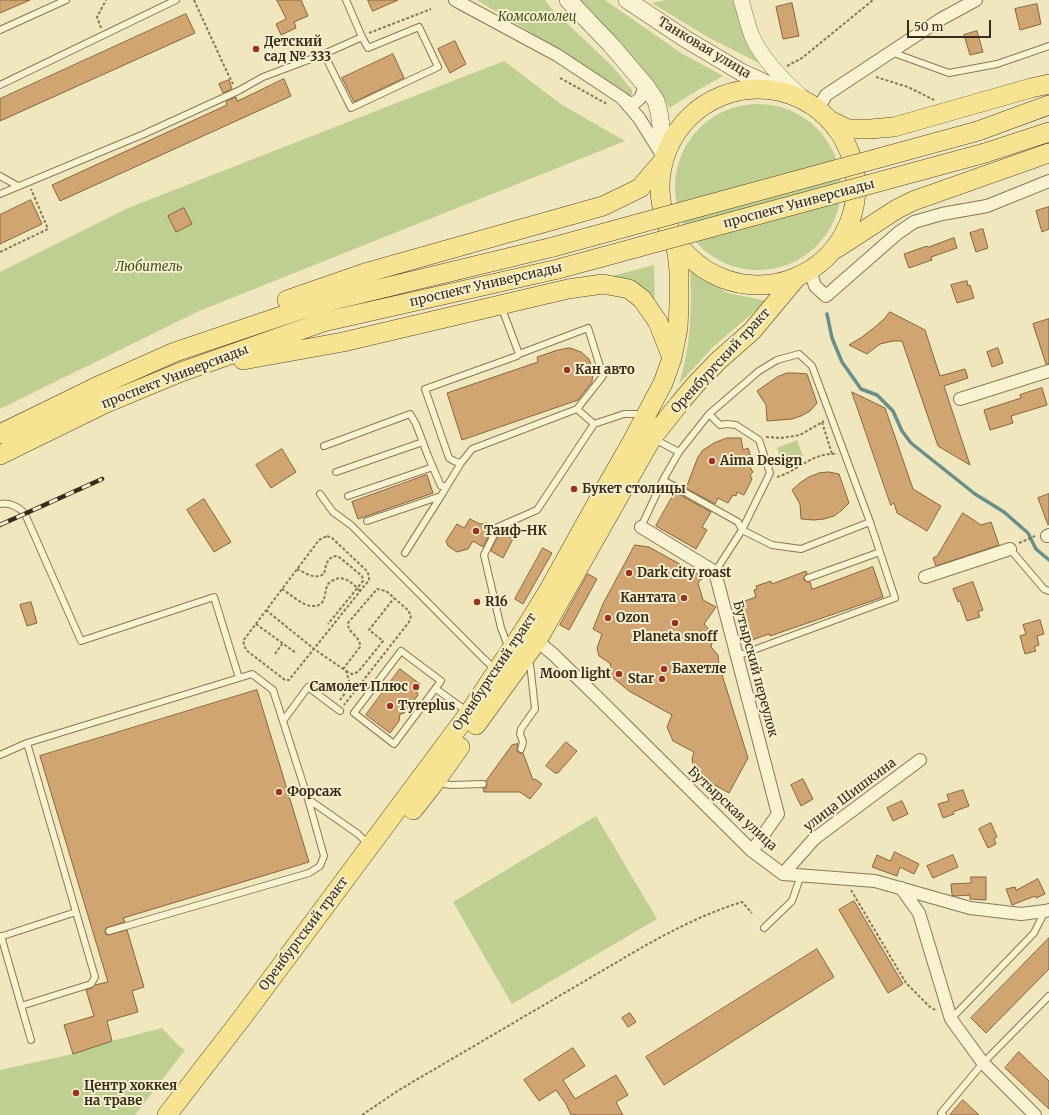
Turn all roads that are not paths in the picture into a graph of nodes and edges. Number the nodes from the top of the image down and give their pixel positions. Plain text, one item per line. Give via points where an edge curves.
1 (66, 0) edge
2 (176, 0) edge
3 (346, 0) edge
4 (455, 0) edge
5 (568, 0) edge
6 (627, 0) edge
7 (742, 0) edge
8 (976, 0) edge
9 (163, 3) edge
10 (0, 30) edge
11 (362, 36) junction
12 (1049, 46) edge
13 (891, 52) junction
14 (324, 54) junction
15 (644, 83) junction
16 (1049, 84) edge
17 (0, 85) edge
18 (784, 92) junction
19 (622, 98) junction
20 (1049, 105) edge
21 (818, 110) junction
22 (1049, 132) edge
23 (1049, 153) edge
24 (664, 158) junction
25 (0, 176) edge
26 (1049, 181) edge
27 (18, 186) junction
28 (0, 194) edge
29 (664, 218) junction
30 (831, 252) junction
31 (804, 274) junction
32 (501, 305) junction
33 (175, 352) junction
34 (519, 354) junction
35 (672, 358) junction
36 (1049, 371) edge
37 (181, 372) junction
38 (960, 399) dead end
39 (577, 409) junction
40 (647, 414) junction
41 (709, 414) junction
42 (594, 424) junction
43 (0, 434) edge
44 (652, 438) junction
45 (423, 442) junction
46 (324, 446) dead end
47 (679, 452) junction
48 (0, 455) edge
49 (461, 463) junction
50 (433, 467) junction
51 (336, 472) dead end
52 (664, 480) junction
53 (447, 486) junction
54 (320, 494) dead end
55 (348, 496) dead end
56 (441, 496) junction
57 (0, 504) edge
58 (367, 521) dead end
59 (870, 522) junction
60 (641, 526) joint
61 (742, 530) junction
62 (1010, 549) joint
63 (880, 552) junction
64 (405, 553) dead end
65 (715, 572) junction
66 (925, 577) dead end
67 (808, 578) dead end
68 (1049, 591) edge
69 (525, 649) junction
70 (737, 656) junction
71 (498, 671) junction
72 (239, 678) junction
73 (436, 689) junction
74 (337, 709) road end
75 (469, 713) junction
76 (283, 721) junction
77 (27, 743) junction
78 (521, 749) dead end
79 (0, 755) edge
80 (920, 760) dead end
81 (435, 782) junction
82 (483, 784) dead end
83 (308, 799) junction
84 (371, 846) junction
85 (752, 851) junction
86 (783, 874) junction
87 (801, 875) junction
88 (901, 888) junction
89 (1047, 910) edge
90 (76, 912) junction
91 (764, 928) dead end
92 (109, 931) dead end
93 (0, 936) edge
94 (1049, 996) edge
95 (21, 1006) junction
96 (951, 1019) junction
97 (32, 1040) dead end
98 (983, 1064) junction
99 (167, 1115) edge
100 (180, 1115) edge
101 (943, 1115) edge
102 (1035, 1115) edge

1 - 10 lane
2 - 9 lane
3 - 11 lane
4 - 19 street via 557,55
5 - 15 main road
6 - 18 main road, Танковая улица via 741,72
7 - 21 street via 750,30 758,46 783,80
8 - 13 street via 941,19
9 - 17 lane via 104,35
11 - 14 lane
11 - 14 lane via 368,48 419,27 438,67 352,108
12 - 13 lane via 997,64 949,73
13 - 21 street via 826,96
14 - 27 lane via 263,77 144,134
15 - 19 street via 642,96 638,100 631,104
15 - 24 main road via 656,101 659,112
16 - 21 main road via 894,127 848,129
18 - 21 main road
18 - 24 main road via 748,89 712,99 688,117 679,128
19 - 24 street
20 - 33 main road, проспект Универсиады, bridge via 978,131 553,247 317,304
21 - 30 main road via 838,131 846,144 855,171 855,200 849,221 840,241
22 - 37 main road, проспект Универсиады, bridge via 985,153 558,269 323,322
23 - 30 main road via 913,200
24 - 29 main road via 659,186
24 - 33 main road via 640,188 603,206 365,273 247,314
25 - 27 lane
26 - 31 street via 987,206 914,222 826,296
27 - 28 lane
29 - 31 main road via 672,236 683,251 701,267 721,278 744,284 767,285
29 - 35 main road, Оренбургский тракт via 677,252 678,328
30 - 31 main road
31 - 44 main road, Оренбургский тракт via 752,331 695,385
32 - 34 lane
32 - 35 main road via 568,289 603,284 629,289 642,299 658,322
32 - 37 main road via 343,342
33 - 43 main road, проспект Универсиады
34 - 39 lane via 588,328 603,376
34 - 49 lane via 425,389 449,458
35 - 40 main road, Оренбургский тракт via 663,384
36 - 38 street
37 - 48 main road, проспект Универсиады via 104,404
39 - 42 lane
39 - 49 lane via 472,449
40 - 42 lane via 624,414
40 - 69 main road, Оренбургский тракт via 547,593
41 - 47 lane
41 - 59 lane via 759,371 777,360 799,354 812,366
41 - 61 lane via 720,425 736,425 759,440 770,473
42 - 69 lane via 537,510 498,527 484,554 501,628
44 - 47 lane
44 - 69 main road, Оренбургский тракт
45 - 46 lane via 410,414
45 - 50 lane
45 - 51 lane
47 - 52 lane
49 - 53 lane
50 - 53 lane via 440,486
50 - 55 lane
52 - 60 lane
52 - 61 lane via 738,522
53 - 56 lane
54 - 71 lane via 333,512 351,526
56 - 58 lane
56 - 64 lane
57 - 72 lane via 14,506 25,514 81,641 214,597
59 - 61 lane via 801,549 772,545
59 - 63 lane
60 - 65 street
61 - 65 lane
62 - 66 street
62 - 68 lane via 1044,589
63 - 67 lane
63 - 70 lane via 895,598
65 - 70 street, Бутырский переулок
69 - 71 main road, Оренбургский тракт
69 - 78 lane via 531,672 535,709 521,729
69 - 81 main road, Оренбургский тракт
69 - 85 street, Бутырская улица via 553,654
70 - 85 street, Бутырский переулок via 778,814
71 - 75 main road, Оренбургский тракт
72 - 76 lane via 252,674 273,690
72 - 77 lane
73 - 73 lane via 441,682 401,651 354,714 394,744
73 - 75 lane
74 - 76 lane via 308,687
75 - 84 main road, Оренбургский тракт
76 - 83 lane
77 - 79 lane
77 - 90 lane
80 - 86 street, улица Шишкина via 814,839
81 - 82 lane via 451,785
81 - 100 main road, Оренбургский тракт
83 - 84 lane
83 - 92 lane via 324,856 320,866 309,873
84 - 99 main road, Оренбургский тракт
85 - 86 street, Бутырская улица
86 - 87 street
87 - 88 street via 875,881
87 - 91 lane via 792,902
88 - 89 street via 970,908 1021,914
88 - 96 street via 919,913
89 - 96 lane via 1034,933
90 - 93 lane
90 - 95 lane via 95,976 91,984
93 - 95 lane
94 - 98 lane
95 - 97 lane
96 - 98 street
98 - 101 lane via 941,1112
98 - 102 street

